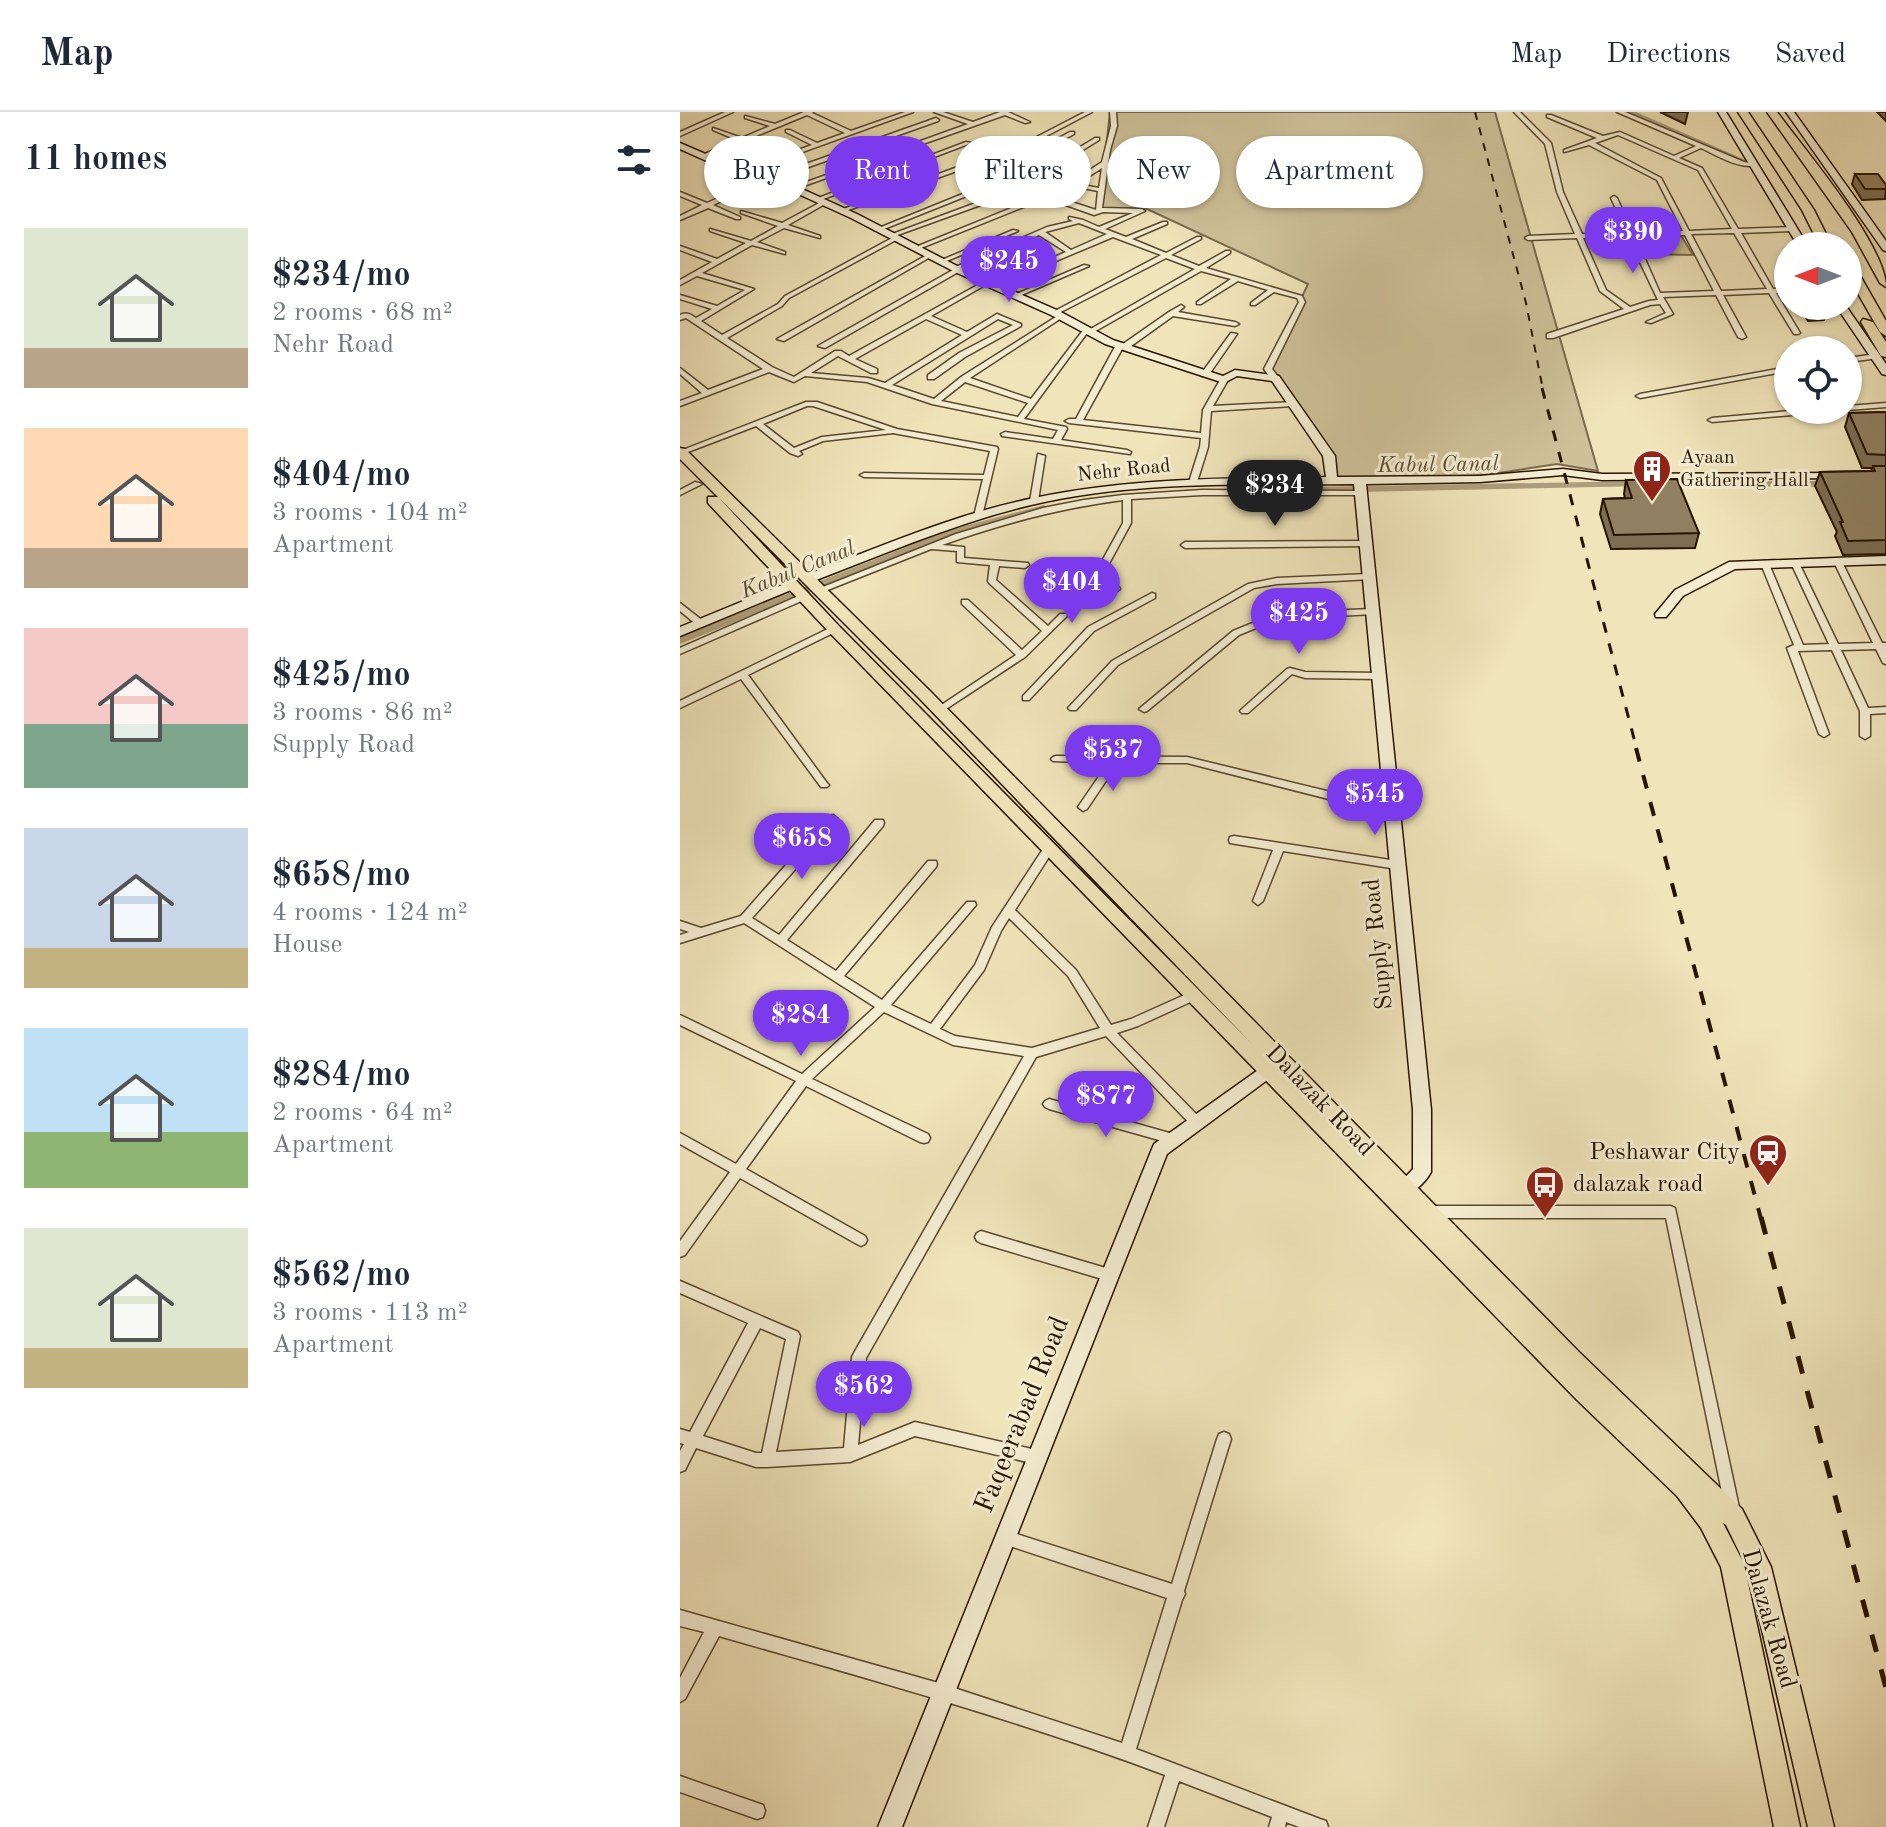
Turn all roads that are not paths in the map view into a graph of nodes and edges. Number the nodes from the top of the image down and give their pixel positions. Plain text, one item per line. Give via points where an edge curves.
1 (730, 112) edge
2 (910, 112) edge
3 (937, 112) edge
4 (1004, 112) edge
5 (1089, 112) edge
6 (1113, 112) edge
7 (1517, 112) edge
8 (1559, 112) edge
9 (1620, 112) edge
10 (1722, 112) edge
11 (1743, 112) edge
12 (808, 113) edge
13 (1772, 113) edge
14 (1790, 113) edge
15 (877, 116) dead end
16 (1549, 116) junction
17 (747, 117) dead end
18 (886, 120) junction
19 (936, 120) dead end
20 (1027, 122) dead end
21 (1527, 122) junction
22 (973, 124) junction
23 (775, 126) junction
24 (715, 129) dead end
25 (788, 131) dead end
26 (850, 133) junction
27 (1072, 133) dead end
28 (680, 134) edge
29 (733, 136) edge
30 (752, 136) edge
31 (1044, 136) edge
32 (1067, 136) edge
33 (1603, 138) junction
34 (1097, 139) dead end
35 (1588, 142) junction
36 (1091, 143) edge
37 (816, 145) junction
38 (680, 146) edge
39 (1701, 146) junction
40 (809, 148) edge
41 (955, 148) edge
42 (1566, 151) dead end
43 (703, 156) edge
44 (1674, 158) junction
45 (1105, 163) junction
46 (809, 165) edge
47 (1755, 165) junction
48 (955, 170) edge
49 (1091, 173) edge
50 (809, 182) edge
51 (1091, 188) edge
52 (1102, 190) junction
53 (680, 194) edge
54 (809, 196) edge
55 (955, 198) edge
56 (1614, 198) dead end
57 (820, 201) junction
58 (704, 205) edge
59 (704, 207) edge
60 (714, 208) edge
61 (966, 208) edge
62 (1016, 208) edge
63 (1080, 208) edge
64 (1102, 210) junction
65 (1808, 210) junction
66 (841, 211) junction
67 (917, 213) junction
68 (680, 218) edge
69 (930, 221) junction
70 (1165, 223) dead end
71 (783, 225) junction
72 (1068, 229) junction
73 (1099, 229) junction
74 (1793, 229) junction
75 (712, 230) dead end
76 (877, 230) junction
77 (1015, 231) dead end
78 (1734, 231) junction
79 (1040, 232) junction
80 (1795, 232) edge
81 (1819, 232) edge
82 (1826, 232) edge
83 (1858, 232) edge
84 (1862, 232) edge
85 (1874, 232) junction
86 (1687, 233) junction
87 (1633, 234) junction
88 (1111, 235) junction
89 (1579, 236) junction
90 (818, 237) dead end
91 (892, 238) junction
92 (1199, 238) dead end
93 (1528, 238) dead end
94 (1862, 238) edge
95 (1125, 240) junction
96 (751, 243) junction
97 (680, 248) edge
98 (1886, 248) edge
99 (914, 249) junction
100 (1072, 249) junction
101 (1228, 252) dead end
102 (783, 253) dead end
103 (1873, 255) junction
104 (929, 256) junction
105 (1164, 256) junction
106 (718, 262) junction
107 (940, 262) junction
108 (1086, 266) dead end
109 (1199, 268) junction
110 (956, 269) junction
111 (1886, 272) edge
112 (697, 274) junction
113 (1235, 280) junction
114 (680, 283) edge
115 (1886, 283) edge
116 (989, 285) junction
117 (1272, 290) junction
118 (1770, 290) junction
119 (1774, 290) edge
120 (1862, 290) edge
121 (1717, 292) junction
122 (1017, 295) junction
123 (680, 297) edge
124 (1660, 298) junction
125 (1199, 303) dead end
126 (1253, 304) dead end
127 (1181, 307) dead end
128 (718, 308) junction
129 (1630, 310) junction
130 (1171, 313) junction
131 (1058, 314) junction
132 (925, 316) junction
133 (680, 318) edge
134 (1853, 320) edge
135 (1861, 320) edge
136 (696, 321) junction
137 (1649, 322) dead end
138 (1235, 324) dead end
139 (1088, 331) junction
140 (1886, 332) edge
141 (1796, 333) dead end
142 (1233, 334) dead end
143 (967, 335) junction
144 (1550, 336) dead end
145 (1742, 337) dead end
146 (722, 338) junction
147 (781, 339) dead end
148 (822, 346) dead end
149 (1122, 346) junction
150 (1881, 354) edge
151 (849, 359) junction
152 (769, 369) junction
153 (680, 370) edge
154 (874, 371) dead end
155 (1774, 372) edge
156 (1886, 372) edge
157 (802, 374) junction
158 (1205, 374) junction
159 (931, 377) dead end
160 (1275, 378) junction
161 (964, 379) junction
162 (1224, 380) junction
163 (886, 386) junction
164 (707, 393) junction
165 (1640, 396) dead end
166 (935, 402) junction
167 (1033, 402) junction
168 (680, 404) edge
169 (1293, 404) junction
170 (1886, 405) edge
171 (1862, 407) edge
172 (1208, 409) junction
173 (1774, 415) edge
174 (1020, 419) junction
175 (1712, 420) dead end
176 (757, 423) junction
177 (898, 431) junction
178 (1005, 434) dead end
179 (1205, 436) junction
180 (1056, 441) junction
181 (1127, 452) dead end
182 (1041, 456) dead end
183 (680, 457) edge
184 (864, 475) dead end
185 (1857, 475) edge
186 (987, 477) junction
187 (1332, 481) junction
188 (1193, 482) junction
189 (698, 484) junction
190 (1360, 485) junction
191 (680, 493) edge
192 (1127, 498) junction
193 (1034, 501) junction
194 (978, 516) junction
195 (1365, 544) junction
196 (1185, 545) dead end
197 (929, 547) junction
198 (1886, 560) edge
199 (1838, 562) junction
200 (995, 563) junction
201 (1795, 563) junction
202 (1765, 564) junction
203 (1025, 565) dead end
204 (1369, 577) junction
205 (1062, 581) dead end
206 (1093, 585) junction
207 (805, 588) junction
208 (1116, 589) dead end
209 (1152, 596) dead end
210 (965, 602) dead end
211 (680, 606) edge
212 (1372, 612) junction
213 (1661, 614) dead end
214 (1063, 616) dead end
215 (700, 623) junction
216 (834, 629) junction
217 (1046, 629) junction
218 (680, 632) edge
219 (1882, 646) edge
220 (1799, 647) junction
221 (1834, 647) junction
222 (680, 651) edge
223 (1022, 655) junction
224 (1886, 661) edge
225 (742, 674) junction
226 (1379, 676) junction
227 (1026, 698) dead end
228 (680, 705) edge
229 (1073, 708) dead end
230 (1144, 709) dead end
231 (940, 710) junction
232 (1886, 710) edge
233 (1245, 711) dead end
234 (1865, 711) junction
235 (1824, 734) dead end
236 (1865, 736) dead end
237 (1056, 759) dead end
238 (1116, 759) junction
239 (824, 785) dead end
240 (1391, 805) junction
241 (1083, 807) dead end
242 (833, 819) dead end
243 (879, 823) dead end
244 (1234, 840) dead end
245 (1279, 847) junction
246 (1056, 848) junction
247 (932, 864) dead end
248 (1397, 865) junction
249 (1258, 901) dead end
250 (971, 905) dead end
251 (1010, 912) junction
252 (745, 919) junction
253 (680, 925) edge
254 (691, 936) edge
255 (780, 941) junction
256 (680, 949) edge
257 (837, 977) junction
258 (1193, 996) junction
259 (883, 1006) junction
260 (1221, 1012) junction
261 (680, 1020) edge
262 (933, 1030) junction
263 (1108, 1031) junction
264 (1032, 1053) junction
265 (1268, 1070) junction
266 (805, 1078) junction
267 (1302, 1094) junction
268 (1049, 1104) dead end
269 (1196, 1122) junction
270 (680, 1138) edge
271 (924, 1138) dead end
272 (1173, 1139) junction
273 (738, 1172) junction
274 (1398, 1192) junction
275 (1430, 1220) junction
276 (981, 1237) dead end
277 (861, 1240) dead end
278 (680, 1251) edge
279 (1109, 1275) junction
280 (680, 1287) edge
281 (757, 1320) junction
282 (687, 1438) edge
283 (1224, 1439) dead end
284 (850, 1455) junction
285 (1036, 1457) junction
286 (767, 1460) junction
287 (680, 1465) edge
288 (1734, 1517) junction
289 (1004, 1537) junction
290 (1178, 1594) junction
291 (680, 1618) edge
292 (715, 1628) junction
293 (942, 1692) junction
294 (680, 1694) edge
295 (1127, 1753) junction
296 (1174, 1772) junction
297 (680, 1784) edge
298 (757, 1811) dead end
299 (1279, 1820) edge
300 (890, 1827) edge
301 (1156, 1827) edge
302 (1320, 1827) edge
303 (1787, 1827) edge
304 (1821, 1827) edge

1 - 28 street
2 - 18 street
3 - 22 street
4 - 20 street
4 - 22 street
5 - 31 street
6 - 45 street
7 - 21 street
8 - 16 street
9 - 39 street
10 - 47 street
11 - 65 highway
12 - 23 street
12 - 26 street
13 - 14 street
13 - 83 highway
14 - 85 street
15 - 18 street
16 - 21 street
16 - 33 street
17 - 23 street
18 - 26 street
19 - 46 street
21 - 89 street via 1548,143 1560,192
22 - 50 street
23 - 30 street
24 - 29 street
25 - 37 street
26 - 37 street
27 - 32 street
33 - 35 street
33 - 44 street via 1621,134
34 - 36 street
35 - 42 street
35 - 86 street via 1659,179
37 - 40 street
38 - 43 street
39 - 44 street
39 - 47 street
41 - 57 street
44 - 78 street via 1700,169
45 - 49 street
45 - 52 street
47 - 74 street
48 - 66 street
51 - 52 street
52 - 64 street
53 - 58 street
54 - 57 street
55 - 67 street
56 - 87 street
57 - 66 street
57 - 71 street
59 - 68 street
60 - 71 street
61 - 69 street
62 - 99 street
63 - 64 street
64 - 73 street via 1142,210
65 - 81 highway
65 - 82 highway
66 - 76 street
67 - 69 street
67 - 76 street
69 - 91 street
70 - 95 street
71 - 90 street
71 - 96 street
72 - 73 street via 1081,221
72 - 79 street
72 - 100 street
73 - 88 street
74 - 78 street
74 - 80 street
75 - 96 street
76 - 91 street
77 - 107 street
78 - 86 street
78 - 118 street
79 - 100 street
79 - 110 street
84 - 85 street
85 - 98 street
86 - 87 street
86 - 121 street
87 - 89 street
87 - 124 street
88 - 95 street
88 - 100 street
89 - 93 street
89 - 129 street via 1603,291
91 - 99 street
91 - 146 street
92 - 105 street
94 - 103 highway
95 - 105 street
96 - 102 street
96 - 106 street
97 - 106 street
99 - 104 street
100 - 116 street
101 - 109 street
103 - 111 highway
103 - 115 highway
104 - 107 street
104 - 147 street
105 - 109 street
105 - 131 street
106 - 112 street
107 - 110 street
108 - 122 street
109 - 113 street
109 - 139 street
110 - 116 street
110 - 148 street
112 - 114 street
112 - 128 street via 751,289
113 - 117 street
113 - 125 street
116 - 122 street
116 - 132 street
117 - 126 street
117 - 160 street via 1302,302 1268,369
118 - 119 street
118 - 121 street
118 - 141 street
120 - 140 highway
121 - 124 street
121 - 145 street
122 - 131 street
123 - 128 street
124 - 129 street
124 - 137 street via 1670,314
127 - 130 street
128 - 136 street
129 - 144 street
130 - 138 street
130 - 149 street
131 - 139 street
131 - 161 street
132 - 143 street
132 - 151 street
133 - 136 street via 687,315
134 - 150 street
135 - 150 highway
136 - 146 street
139 - 149 street
139 - 167 street
142 - 158 street
143 - 159 street via 997,316 1019,325
143 - 163 street
146 - 152 street
149 - 158 street
149 - 179 street via 1074,422
150 - 156 street
151 - 154 street
151 - 157 street via 838,353
152 - 157 street via 794,380
152 - 164 street
153 - 164 street
155 - 165 street
157 - 163 street
158 - 162 street
160 - 162 street via 1235,373
160 - 169 street
161 - 166 street
161 - 167 street
162 - 172 street
163 - 166 street
164 - 168 street
166 - 174 street
167 - 174 street
169 - 172 street
169 - 187 street via 1329,456
170 - 171 street
172 - 179 street
173 - 175 street
174 - 180 street via 1063,429
176 - 177 street via 814,404
176 - 177 street via 797,453 822,439
176 - 183 street
177 - 186 street via 994,449
178 - 180 street
179 - 188 street
180 - 181 street
182 - 193 street
183 - 189 main road, Dalazak Road
183 - 207 main road, Dalazak Road
184 - 186 street
185 - 190 street, Nehr Road via 1602,477 1563,472
186 - 194 street
187 - 188 street, Nehr Road
187 - 190 street, Nehr Road
188 - 193 street, Nehr Road
189 - 191 street
189 - 207 main road, Dalazak Road
190 - 192 street
190 - 195 street, Supply Road
192 - 197 street via 1048,509
192 - 206 street via 1127,523
193 - 194 street, Nehr Road
194 - 207 street, Nehr Road
195 - 196 street
195 - 204 street, Supply Road
197 - 200 street via 961,549 960,560
197 - 207 street
198 - 199 street
199 - 201 street
199 - 219 street
200 - 203 street
200 - 217 street via 992,581
201 - 202 street
201 - 221 street
202 - 213 street via 1733,565 1679,593
202 - 220 street
204 - 212 street, Supply Road
204 - 229 street via 1251,586 1115,663
205 - 206 street
206 - 208 street
207 - 215 street, Nehr Road
207 - 216 main road, Dalazak Road
207 - 222 street
207 - 231 main road, Dalazak Road
209 - 227 street via 1091,629
210 - 223 street
211 - 215 street
212 - 226 street, Supply Road
212 - 230 street via 1277,616 1236,633
214 - 217 street
215 - 218 street, Nehr Road
216 - 225 street
216 - 246 main road, Dalazak Road
217 - 223 street
219 - 221 street
219 - 224 street
220 - 221 street
220 - 235 street via 1792,648
221 - 234 street
223 - 231 street
225 - 228 street
225 - 239 street
226 - 233 street via 1290,671
226 - 240 street, Supply Road
231 - 246 main road, Dalazak Road
232 - 234 street
234 - 236 street
237 - 238 street
238 - 240 street via 1187,760 1368,805
238 - 241 street
240 - 248 street, Supply Road
242 - 252 street
243 - 255 street
244 - 245 street
245 - 248 street
245 - 249 street
246 - 251 street
246 - 258 main road, Dalazak Road
246 - 260 main road, Dalazak Road
247 - 257 street
248 - 274 street, Supply Road via 1422,1110 1422,1172
250 - 259 street
251 - 262 street via 980,967
251 - 263 street via 1072,973
252 - 254 street
252 - 255 street
253 - 254 street
254 - 256 street
255 - 257 street
257 - 259 street
258 - 260 main road, Dalazak Road
258 - 263 street
259 - 262 street
259 - 266 street
260 - 265 main road, Dalazak Road
260 - 267 main road, Dalazak Road
261 - 266 street
262 - 264 street via 953,1040
263 - 264 street
263 - 269 street
264 - 284 street via 859,1357
265 - 267 main road, Dalazak Road
265 - 269 street, Faqeerabad Road
266 - 271 street
266 - 273 street
267 - 274 main road, Dalazak Road
268 - 272 street
269 - 272 street, Faqeerabad Road
270 - 273 street
272 - 279 street, Faqeerabad Road via 1160,1149
273 - 277 street
273 - 278 street
274 - 275 main road, Dalazak Road
275 - 288 main road, Dalazak Road
275 - 288 street via 1671,1212
275 - 303 main road, Dalazak Road via 1585,1392 1685,1488 1709,1520 1732,1564
276 - 279 street
279 - 285 street, Faqeerabad Road
280 - 281 street
281 - 282 street
281 - 286 street via 793,1336
282 - 286 street
282 - 287 street
283 - 290 street
284 - 285 street via 915,1429
284 - 286 street
285 - 289 street, Faqeerabad Road
288 - 304 main road, Dalazak Road via 1759,1567
289 - 290 street
289 - 293 street, Faqeerabad Road
290 - 295 street
291 - 292 street
292 - 293 street
292 - 294 street
293 - 295 street
293 - 300 street, Faqeerabad Road
295 - 296 street
296 - 299 street
296 - 301 street
297 - 298 street
299 - 302 street

